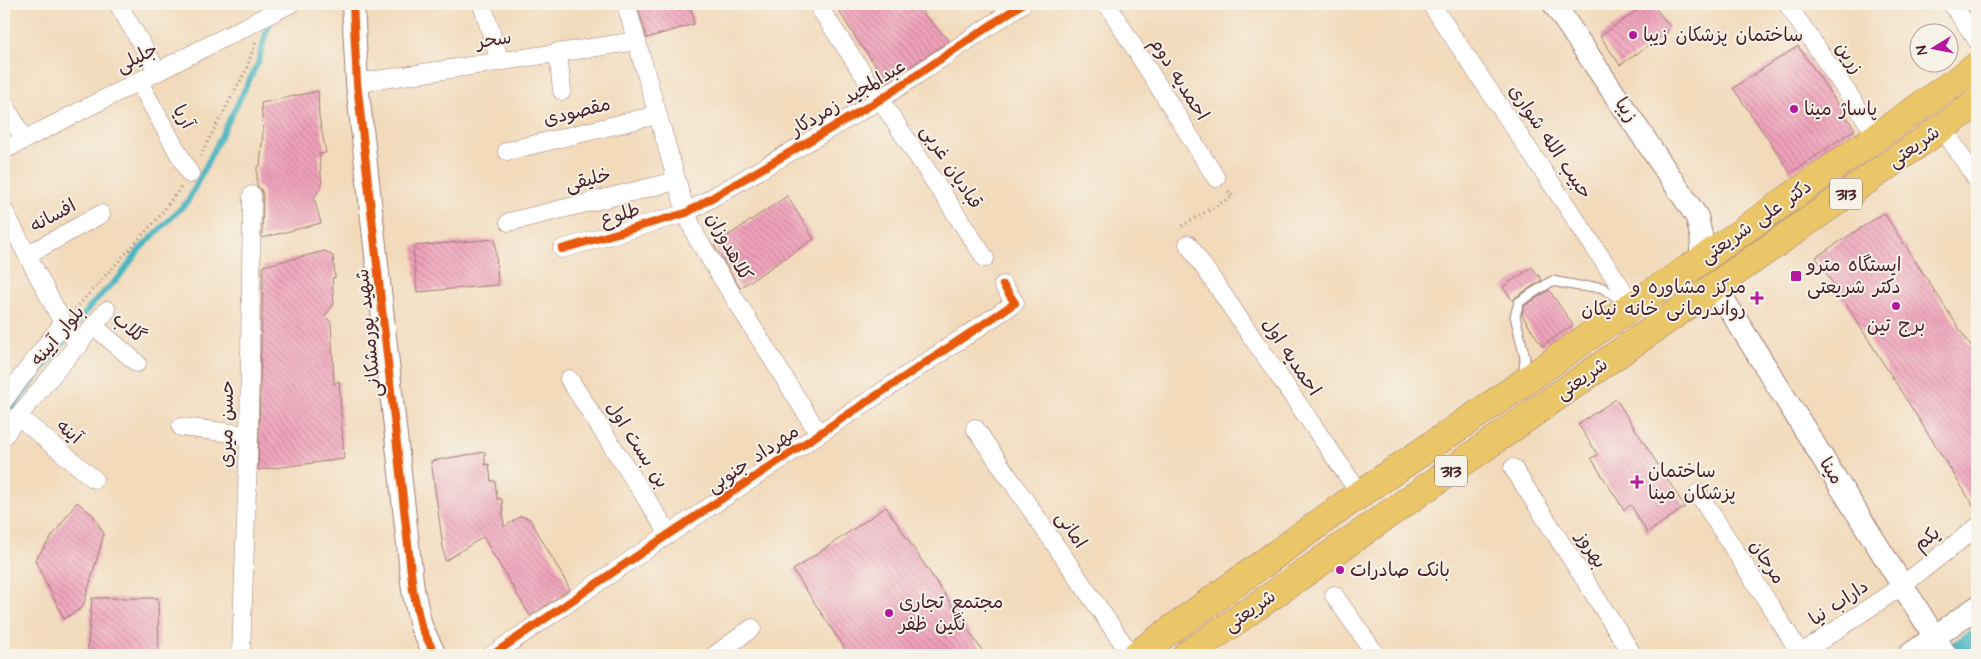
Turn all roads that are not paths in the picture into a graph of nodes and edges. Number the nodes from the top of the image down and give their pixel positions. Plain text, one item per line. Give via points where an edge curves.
1 (118, 4) edge
2 (290, 4) edge
3 (353, 4) edge
4 (482, 4) edge
5 (626, 4) edge
6 (817, 4) edge
7 (1022, 4) edge
8 (1106, 4) edge
9 (1431, 4) edge
10 (1554, 4) edge
11 (1787, 4) edge
12 (1952, 4) edge
13 (262, 10) edge
14 (1977, 40) edge
15 (637, 41) junction
16 (558, 52) junction
17 (500, 61) junction
18 (1977, 66) edge
19 (158, 72) junction
20 (138, 82) junction
21 (357, 82) junction
22 (562, 91) dead end
23 (881, 99) junction
24 (4, 103) edge
25 (1977, 103) edge
26 (657, 114) junction
27 (1942, 127) junction
28 (1877, 136) junction
29 (24, 140) junction
30 (4, 150) edge
31 (507, 152) dead end
32 (190, 174) dead end
33 (1216, 178) road end
34 (676, 180) junction
35 (1977, 180) edge
36 (252, 195) dead end
37 (4, 211) edge
38 (686, 213) junction
39 (101, 214) dead end
40 (510, 222) dead end
41 (1188, 244) road end
42 (562, 249) dead end
43 (27, 255) junction
44 (985, 258) dead end
45 (1700, 262) junction
46 (1003, 285) dead end
47 (1715, 286) junction
48 (1633, 305) junction
49 (107, 310) dead end
50 (63, 323) junction
51 (94, 326) junction
52 (79, 346) junction
53 (137, 363) dead end
54 (569, 378) dead end
55 (1523, 383) junction
56 (4, 400) edge
57 (18, 416) junction
58 (181, 427) dead end
59 (975, 428) dead end
60 (819, 434) junction
61 (4, 436) edge
62 (249, 436) junction
63 (1513, 468) dead end
64 (94, 479) dead end
65 (1698, 493) dead end
66 (1360, 494) junction
67 (1977, 526) edge
68 (669, 534) junction
69 (1264, 563) junction
70 (1903, 585) junction
71 (1281, 590) junction
72 (1334, 595) dead end
73 (1977, 608) edge
74 (752, 628) dead end
75 (1941, 647) edge
76 (1198, 652) edge
77 (241, 655) edge
78 (435, 655) edge
79 (492, 655) edge
80 (715, 655) edge
81 (1131, 655) edge
82 (1136, 655) edge
83 (1376, 655) edge
84 (1633, 655) edge
85 (1800, 655) edge
86 (1909, 655) edge

1 - 19 street
2 - 13 street, جلیلی
3 - 21 street, شهید پورمشکانی
4 - 17 street
5 - 15 street, کلاهدوزان
6 - 23 street, قبادیان غربی
7 - 23 street, عبدالمجید زمردکار
8 - 33 street, احمدیه دوم
9 - 48 street, حبیب الله شواری
10 - 45 street, زیبا via 1697,217 1702,240
11 - 28 street, زرین
12 - 14 street
13 - 19 street, جلیلی
15 - 16 street, سحر
15 - 26 street, کلاهدوزان
16 - 17 street, سحر
16 - 22 street
17 - 21 street, سحر
18 - 28 main road, شریعتی / 313
19 - 20 street, جلیلی
20 - 29 street, جلیلی
20 - 32 street, آریا
21 - 78 street, شهید پورمشکانی via 413,590 421,626
23 - 38 street, عبدالمجید زمردکار
23 - 44 street, قبادیان غربی
24 - 29 street
25 - 27 main road, شریعتی / 313
26 - 31 street, مقصودی
26 - 34 street, کلاهدوزان
27 - 35 street
27 - 47 main road, شریعتی / 313
28 - 45 main road, دکتر علی شریعتی / 313
29 - 30 street, جلیلی
34 - 38 street, کلاهدوزان
34 - 40 street, خلیقی
36 - 62 street, حسن میری
37 - 43 street
38 - 42 street, طلوع
38 - 60 street, کلاهدوزان via 709,260
39 - 43 street, افسانه
41 - 66 street, احمدیه اول
43 - 50 street
45 - 48 main road, دکتر علی شریعتی / 313
46 - 60 street, مهرداد جنوبی via 1015,303
47 - 70 street, مینا
47 - 71 main road, شریعتی / 313
48 - 55 main road, شریعتی / 313
48 - 55 lane via 1619,300 1601,287 1552,281 1519,302 1515,316 1525,358
49 - 51 street, بلوار آیینه
50 - 52 street
50 - 56 street, بلوار آیینه
51 - 52 street, بلوار آیینه
51 - 53 street, گلاب
52 - 57 street, بلوار آیینه
54 - 68 street, بن بست اول
55 - 66 main road, شریعتی / 313
57 - 61 street, بلوار آیینه
57 - 64 street, آینه
58 - 62 street
59 - 81 street, امانی
60 - 68 street, مهرداد جنوبی
62 - 77 street, حسن میری
63 - 84 street, بهروز
65 - 85 street, مرجان
66 - 69 main road, شریعتی / 313
67 - 70 street, یکم
68 - 79 street, مهرداد جنوبی
69 - 71 main road
69 - 82 main road, شریعتی / 313
70 - 75 street, مینا
70 - 85 street, داراب نیا
71 - 76 main road, شریعتی / 313
72 - 83 street
73 - 75 street
74 - 80 street
75 - 86 street

